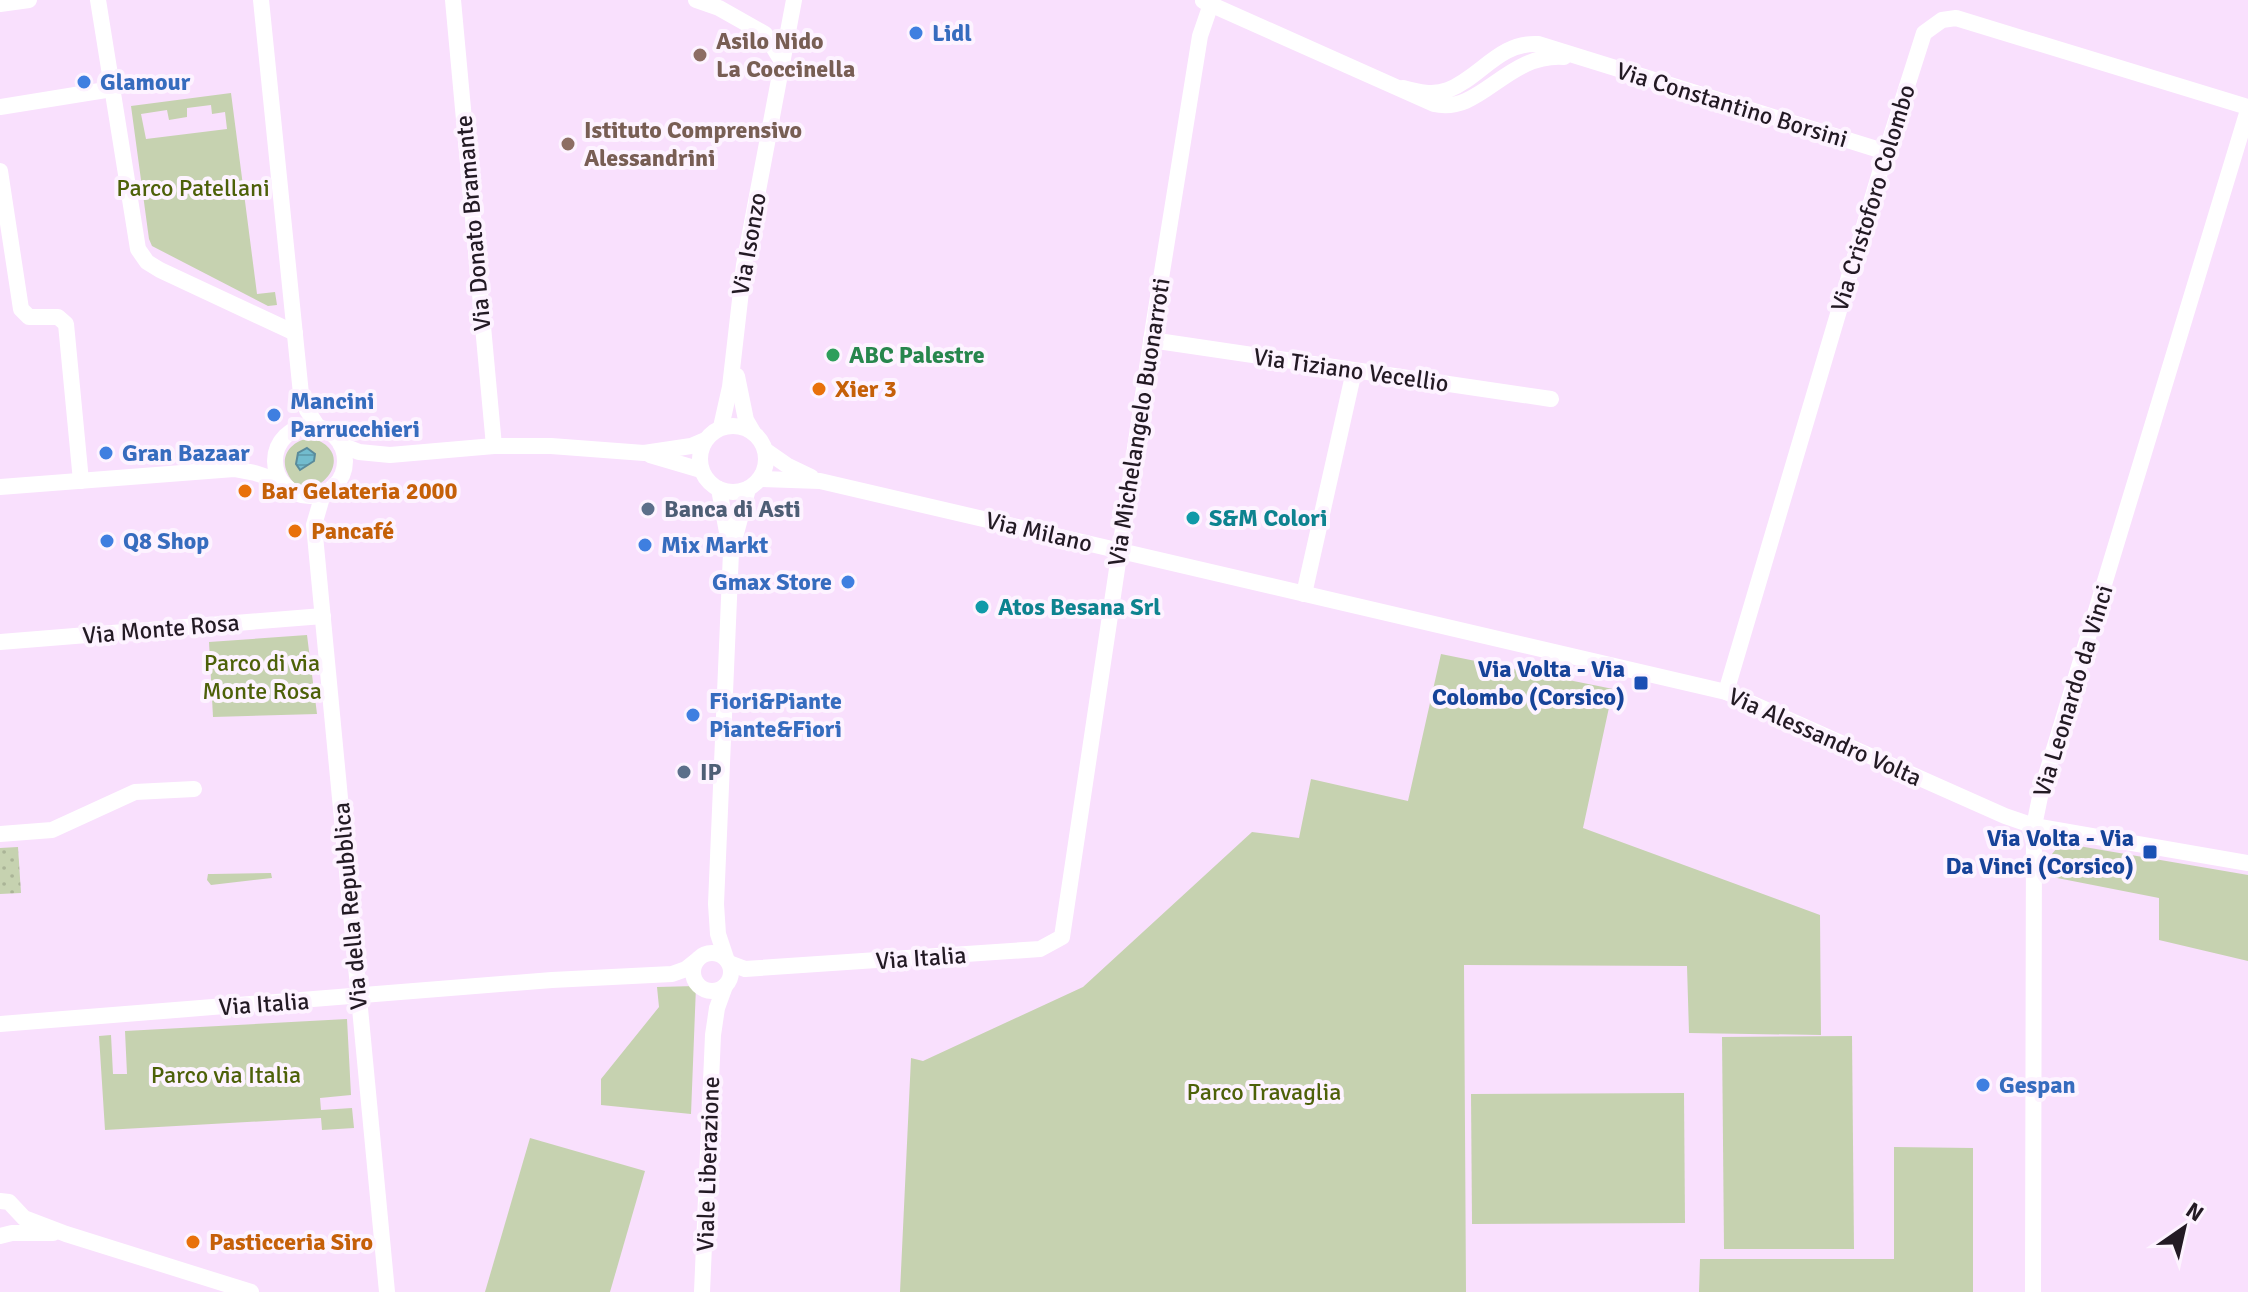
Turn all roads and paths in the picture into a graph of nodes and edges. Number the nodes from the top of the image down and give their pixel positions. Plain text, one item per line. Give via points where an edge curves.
1 (29, 0) edge
2 (98, 0) edge
3 (261, 0) edge
4 (453, 0) edge
5 (696, 0) edge
6 (794, 0) edge
7 (1207, 2) edge
8 (0, 4) edge
9 (783, 63) junction
10 (112, 89) junction
11 (0, 107) edge
12 (2248, 108) edge
13 (1886, 152) junction
14 (0, 171) edge
15 (295, 333) junction
16 (1151, 340) junction
17 (735, 347) junction
18 (1354, 371) junction
19 (301, 394) junction
20 (1551, 399) dead end
21 (318, 427) junction
22 (721, 427) junction
23 (291, 432) junction
24 (753, 432) junction
25 (705, 440) junction
26 (341, 445) junction
27 (494, 446) junction
28 (765, 450) junction
29 (276, 452) junction
30 (644, 453) junction
31 (390, 455) junction
32 (234, 469) junction
33 (701, 470) junction
34 (343, 473) junction
35 (81, 481) junction
36 (820, 481) junction
37 (282, 482) junction
38 (754, 484) junction
39 (0, 487) edge
40 (719, 489) junction
41 (323, 494) junction
42 (300, 495) junction
43 (314, 525) junction
44 (1120, 551) junction
45 (731, 552) junction
46 (1304, 594) junction
47 (323, 616) junction
48 (0, 642) edge
49 (1726, 692) junction
50 (194, 789) dead end
51 (2034, 826) junction
52 (0, 834) edge
53 (2248, 863) edge
54 (716, 904) junction
55 (1062, 937) joint
56 (697, 959) junction
57 (728, 960) junction
58 (672, 974) junction
59 (698, 984) junction
60 (725, 986) junction
61 (359, 997) junction
62 (0, 1024) edge
63 (713, 1035) junction
64 (1, 1200) edge
65 (18, 1212) junction
66 (66, 1234) junction
67 (6, 1235) edge
68 (0, 1253) edge
69 (385, 1290) edge
70 (251, 1292) edge
71 (702, 1292) edge
72 (2033, 1292) edge

1 - 8 street
2 - 10 street
3 - 15 street
4 - 27 street, Via Donato Bramante
5 - 9 street via 765,34
6 - 9 street, Via Isonzo
7 - 13 street, Via Constantino Borsini via 1403,88 1449,90 1515,46 1538,44
7 - 16 street, Via Michelangelo Buonarroti
9 - 17 street, Via Isonzo via 744,265
10 - 11 street
10 - 15 street via 142,256 160,270
12 - 13 street, Via Cristoforo Colombo via 1956,18 1942,20 1924,33
12 - 51 street, Via Leonardo da Vinci
13 - 49 street, Via Cristoforo Colombo
14 - 35 street via 21,309 29,317 58,317 66,324
15 - 19 street
16 - 18 street, Via Tiziano Vecellio
16 - 44 street, Via Michelangelo Buonarroti
17 - 22 street, Via Isonzo
17 - 24 street, Via Isonzo via 739,393
18 - 20 street, Via Tiziano Vecellio
18 - 46 street
19 - 21 street
19 - 23 street
21 - 23 street
21 - 26 street
22 - 24 street
22 - 25 street
23 - 29 street
24 - 28 street
25 - 30 street
25 - 33 street
26 - 31 street
26 - 34 street
27 - 30 street
27 - 31 street
28 - 36 street, Via Milano
28 - 38 street via 765,470
29 - 32 street
29 - 37 street via 275,468
30 - 33 street
31 - 34 street
32 - 35 street
32 - 37 street
33 - 40 street
34 - 41 street
35 - 39 street
36 - 38 street, Via Milano
36 - 44 street, Via Milano
37 - 42 street
38 - 40 street via 738,492
38 - 45 street
40 - 45 street
41 - 42 street
41 - 43 street, Via della Repubblica
42 - 43 street, Via della Repubblica
43 - 47 street, Via della Repubblica
44 - 46 street, Via Milano
44 - 55 street, Via Michelangelo Buonarroti
45 - 54 street
46 - 49 street, Via Alessandro Volta
47 - 48 street, Via Monte Rosa
47 - 61 street, Via della Repubblica
49 - 51 street, Via Alessandro Volta
50 - 52 street via 135,792 52,830
51 - 53 street, Via Alessandro Volta
51 - 72 street, Via Leonardo da Vinci
54 - 56 street
54 - 57 street via 718,934
55 - 57 street, Via Italia via 1040,949 745,969
56 - 57 street via 716,953
56 - 58 street, Via Italia
56 - 59 street via 693,971
57 - 60 street via 731,975
58 - 59 street, Via Italia
58 - 61 street, Via Italia
59 - 60 street via 715,991
59 - 63 street, Viale Liberazione via 710,1008
60 - 63 street, Viale Liberazione
61 - 62 street, Via Italia
61 - 69 street, Via della Repubblica
63 - 71 street, Viale Liberazione
64 - 65 street
65 - 66 street
65 - 67 street via 18,1224
66 - 67 street
66 - 70 street
67 - 68 street

